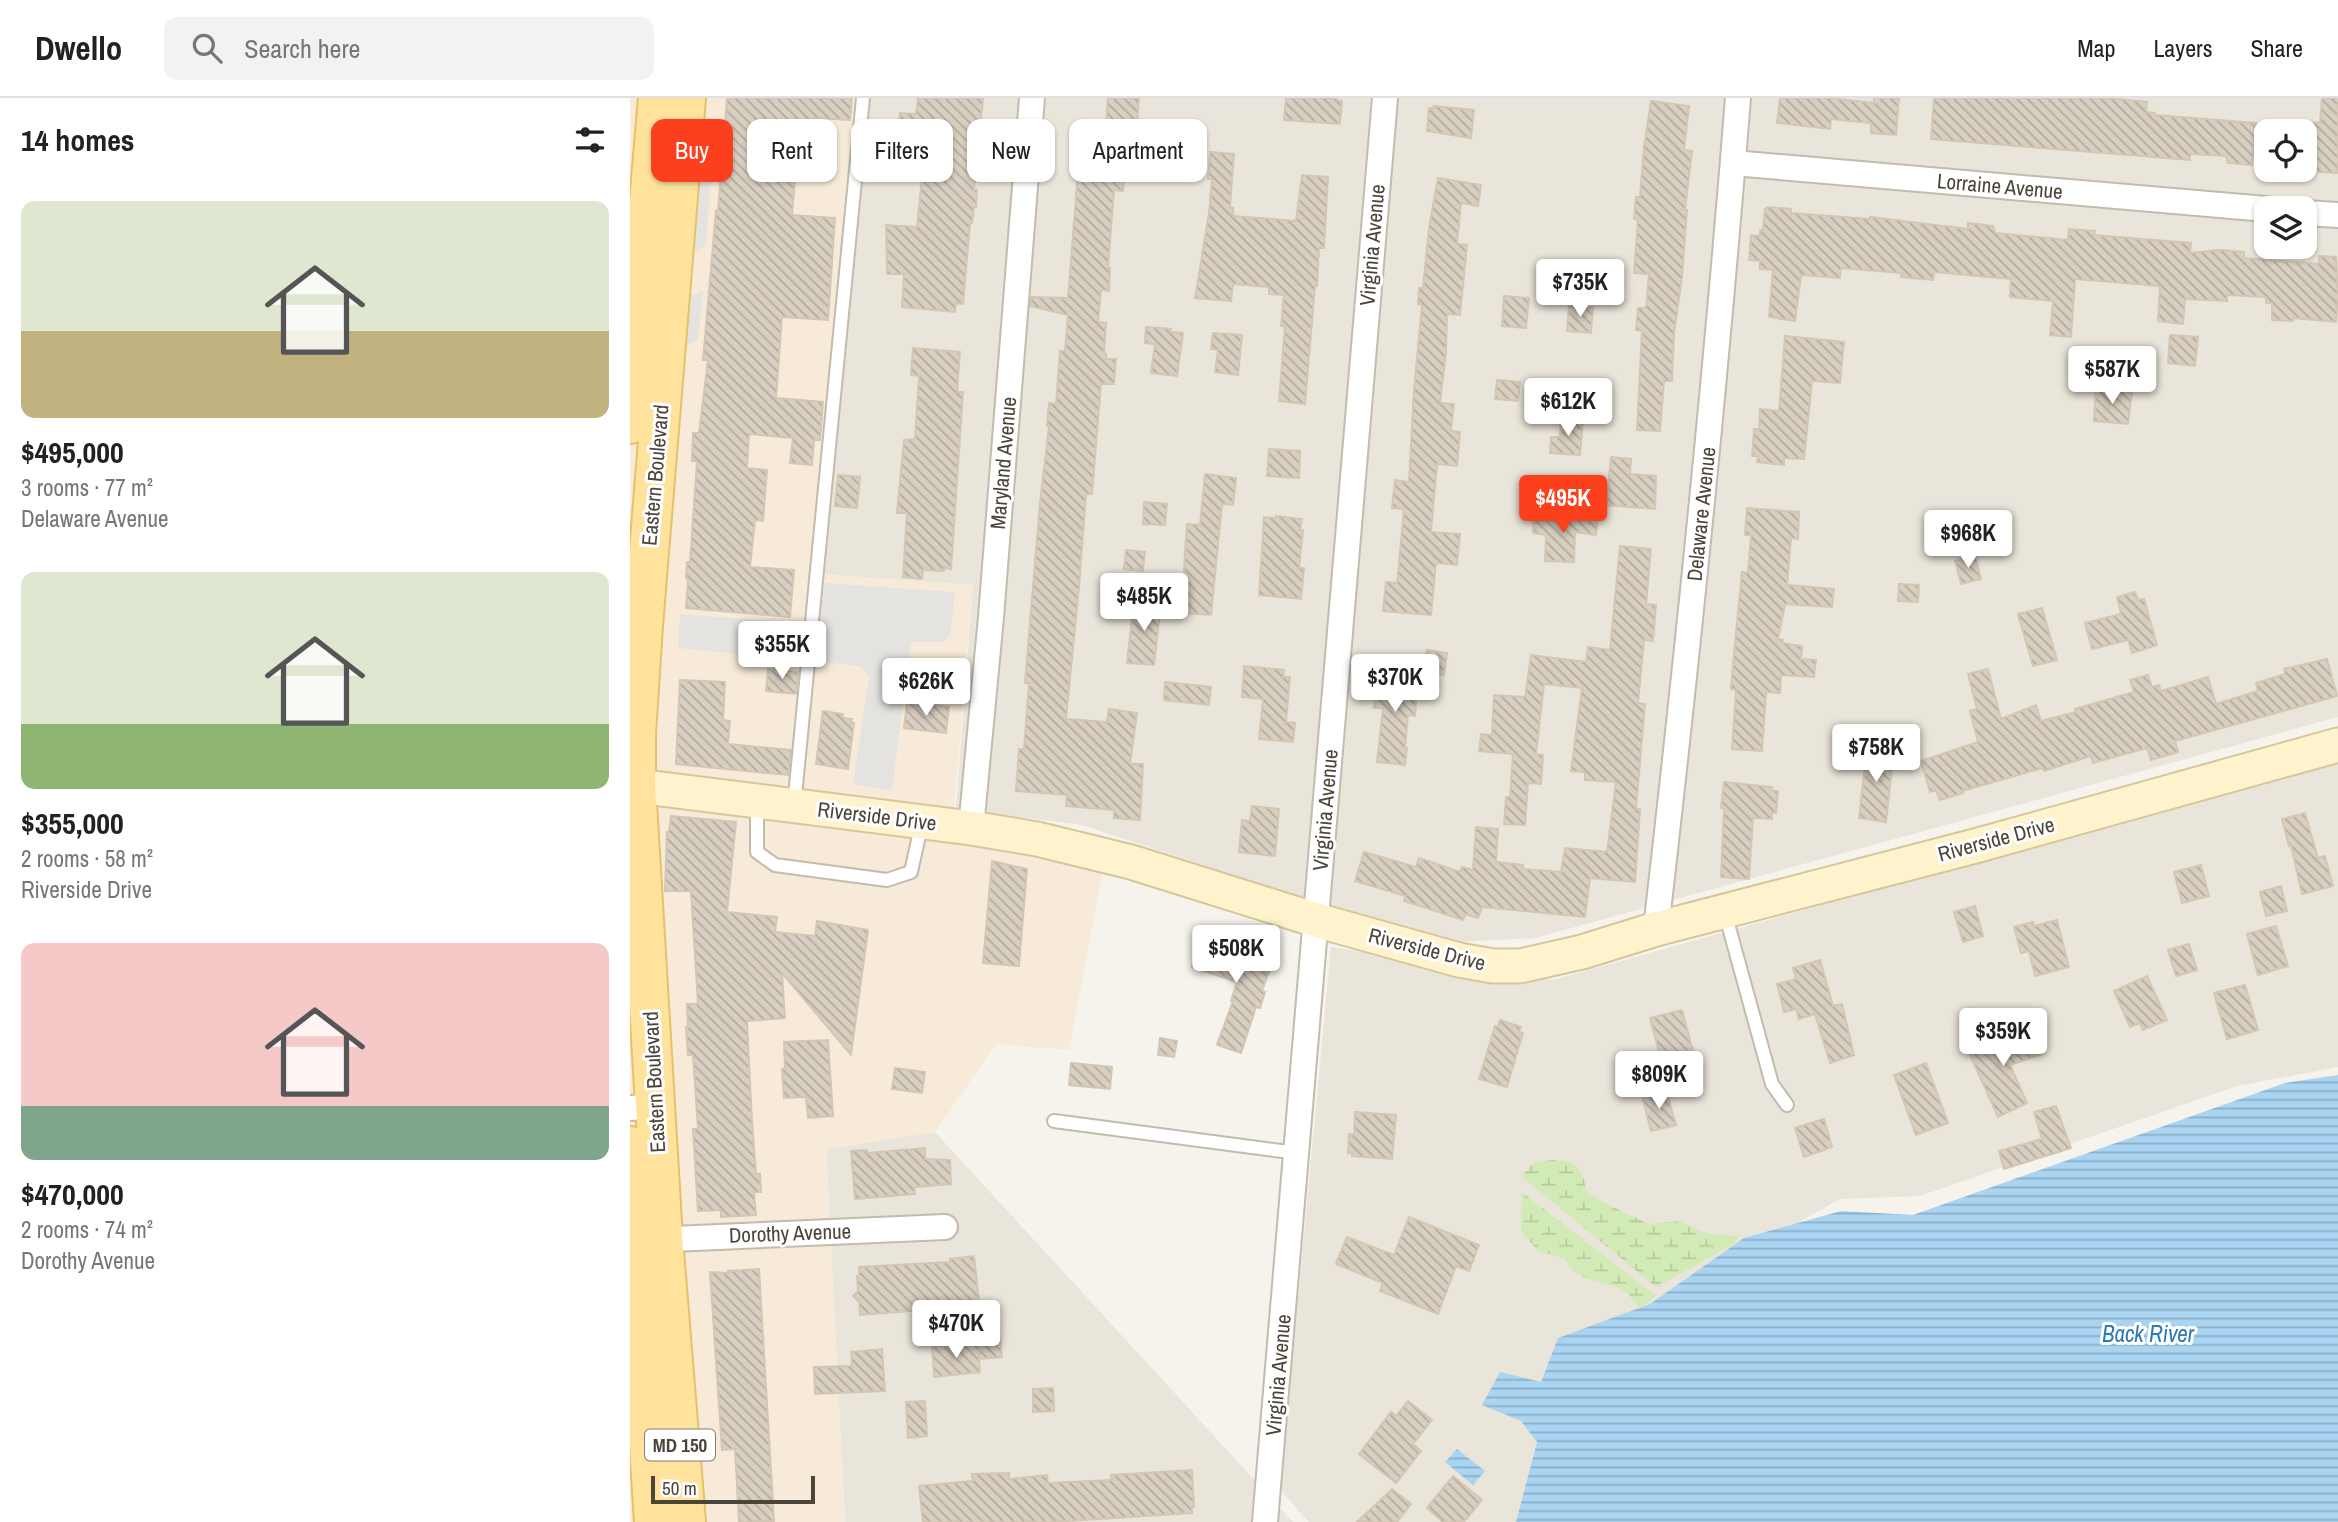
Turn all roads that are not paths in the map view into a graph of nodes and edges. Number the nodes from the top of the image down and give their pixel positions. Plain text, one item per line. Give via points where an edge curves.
1 (658, 98) edge
2 (687, 98) edge
3 (863, 98) edge
4 (1032, 98) edge
5 (1385, 98) edge
6 (1738, 98) edge
7 (1733, 163) junction
8 (2254, 208) edge
9 (2317, 214) edge
10 (2338, 215) edge
11 (660, 246) junction
12 (630, 424) edge
13 (633, 731) edge
14 (2338, 745) edge
15 (633, 786) edge
16 (757, 801) junction
17 (794, 806) junction
18 (922, 822) junction
19 (971, 828) junction
20 (1724, 912) junction
21 (1316, 919) junction
22 (1656, 929) junction
23 (1787, 1105) dead end
24 (643, 1107) edge
25 (1054, 1121) dead end
26 (1297, 1153) junction
27 (630, 1162) edge
28 (945, 1227) dead end
29 (649, 1240) junction
30 (635, 1325) edge
31 (649, 1368) edge
32 (649, 1498) edge
33 (686, 1522) edge
34 (1265, 1522) edge

1 - 11 main road, Eastern Boulevard / MD 150
2 - 11 main road, Eastern Boulevard / MD 150
3 - 17 lane
4 - 19 street, Maryland Avenue
5 - 21 street, Virginia Avenue
6 - 7 street, Delaware Avenue
7 - 8 street, Lorraine Avenue
7 - 22 street, Delaware Avenue via 1683,696
9 - 10 street
11 - 12 main road, Eastern Boulevard / MD 150
11 - 13 main road, Eastern Boulevard / MD 150 via 643,626
13 - 15 main road, Eastern Boulevard / MD 150
14 - 20 street, Riverside Drive
15 - 16 street, Riverside Drive
15 - 24 main road, Eastern Boulevard / MD 150
16 - 17 street, Riverside Drive
16 - 18 lane via 757,852 775,865 887,880 911,872
17 - 18 street, Riverside Drive
18 - 19 street, Riverside Drive
19 - 21 street, Riverside Drive via 1095,852
20 - 22 street, Riverside Drive
20 - 23 lane via 1772,1084
21 - 22 street, Riverside Drive via 1493,966 1549,960
21 - 26 street, Virginia Avenue
24 - 29 main road, Eastern Boulevard / MD 150
25 - 26 lane
26 - 34 street, Virginia Avenue
27 - 29 main road, Eastern Boulevard / MD 150
28 - 29 street, Dorothy Avenue
29 - 30 main road, Eastern Boulevard / MD 150
29 - 31 main road, Eastern Boulevard / MD 150
30 - 31 main road, Eastern Boulevard / MD 150
31 - 32 main road, Eastern Boulevard / MD 150 via 643,1430
31 - 33 main road, Eastern Boulevard / MD 150

